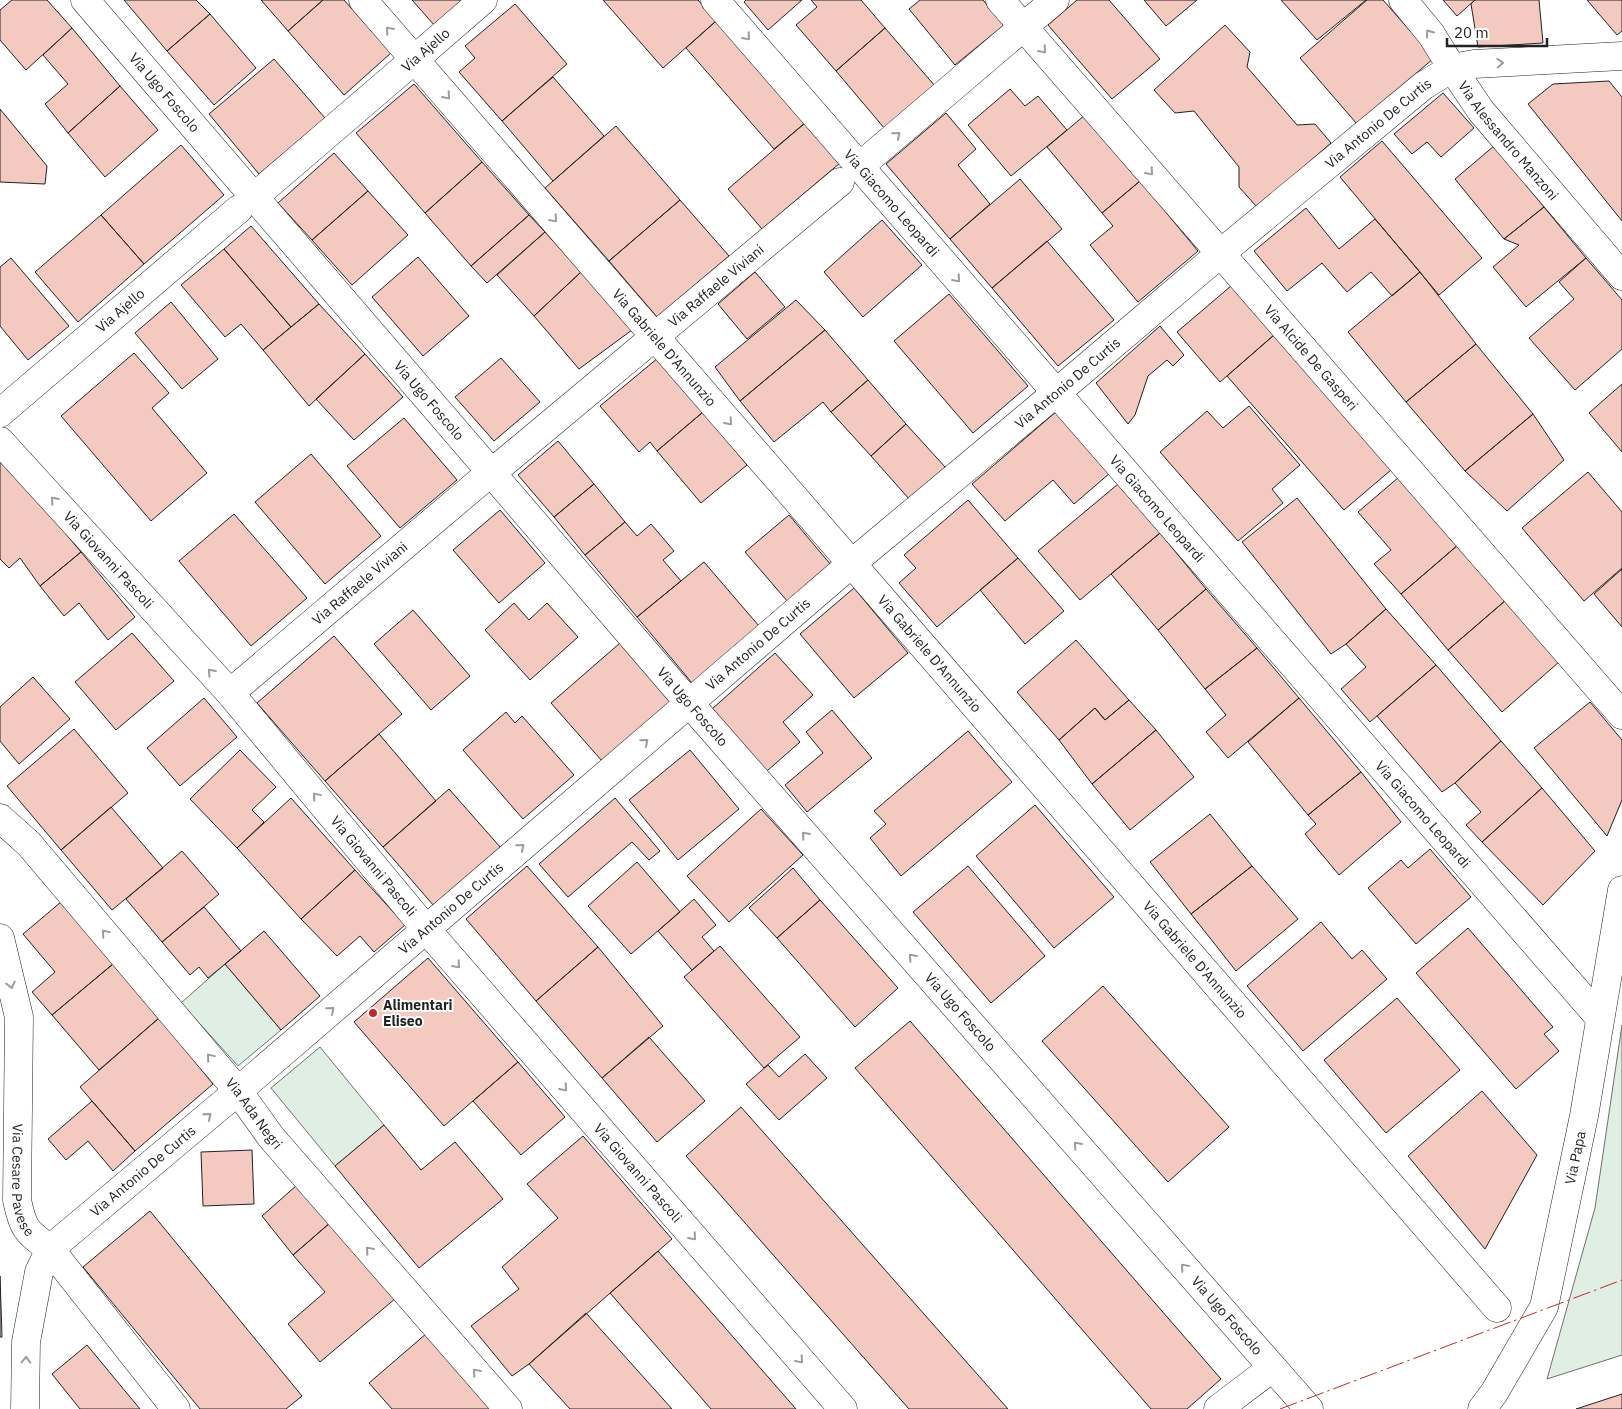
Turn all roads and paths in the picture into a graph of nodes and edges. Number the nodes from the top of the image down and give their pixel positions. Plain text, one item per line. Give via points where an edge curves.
1 (85, 0) edge
2 (363, 0) edge
3 (483, 0) edge
4 (715, 0) edge
5 (1000, 0) edge
6 (1055, 0) edge
7 (1403, 0) edge
8 (1024, 27) junction
9 (1622, 56) edge
10 (416, 60) junction
11 (1452, 68) junction
12 (850, 174) junction
13 (246, 203) junction
14 (1221, 253) junction
15 (1622, 276) edge
16 (655, 336) junction
17 (1056, 393) junction
18 (0, 413) edge
19 (0, 441) edge
20 (496, 469) junction
21 (851, 564) junction
22 (230, 693) junction
23 (690, 704) junction
24 (1622, 715) edge
25 (0, 818) edge
26 (1622, 890) edge
27 (425, 928) junction
28 (0, 938) edge
29 (1599, 1017) junction
30 (238, 1091) junction
31 (50, 1249) junction
32 (1497, 1308) dead end
33 (1272, 1368) junction
34 (25, 1409) edge
35 (176, 1409) edge
36 (508, 1409) edge
37 (842, 1409) edge
38 (1218, 1409) edge
39 (1309, 1409) edge
40 (1482, 1409) edge

1 - 13 street, Via Ugo Foscolo
10 -> 2 street, Via Gabriele D'Annunzio
3 - 10 street, Via Ajello
4 -> 12 street, Via Giacomo Leopardi
5 - 8 street, Via Alcide De Gasperi
6 - 8 street, Via Raffaele Viviani
11 -> 7 street, Via Alessandro Manzoni via 1431,34
12 -> 8 street, Via Raffaele Viviani
8 -> 14 street, Via Alcide De Gasperi
11 -> 9 street
10 - 13 street, Via Ajello
10 -> 16 street, Via Gabriele D'Annunzio
11 - 14 street, Via Antonio De Curtis via 1423,86
11 - 15 street, Via Alessandro Manzoni via 1481,111
12 - 16 street, Via Raffaele Viviani
12 -> 17 street, Via Giacomo Leopardi
13 - 18 street, Via Ajello
13 - 20 street, Via Ugo Foscolo
14 - 17 street, Via Antonio De Curtis
14 - 24 street, Via Alcide De Gasperi
16 - 20 street, Via Raffaele Viviani
16 -> 21 street, Via Gabriele D'Annunzio
17 - 21 street, Via Antonio De Curtis
17 - 29 street, Via Giacomo Leopardi
22 -> 19 street, Via Giovanni Pascoli
20 - 22 street, Via Raffaele Viviani
20 - 23 street, Via Ugo Foscolo
21 - 23 street, Via Antonio De Curtis
21 - 32 street, Via Gabriele D'Annunzio
27 -> 22 street, Via Giovanni Pascoli
27 -> 23 street, Via Antonio De Curtis
33 -> 23 street, Via Ugo Foscolo
30 -> 25 street, Via Ada Negri via 29,844
26 - 29 street, Via Papa
30 -> 27 street, Via Antonio De Curtis
27 -> 37 street, Via Giovanni Pascoli
28 -> 31 street, Via Cesare Pavese via 19,1017 17,1200 22,1222 29,1233
29 - 40 street, Via Papa via 1584,1116 1544,1307
31 -> 30 street, Via Antonio De Curtis
36 -> 30 street, Via Ada Negri via 271,1137
34 -> 31 street, Via Cesare Pavese via 26,1342 39,1272
31 - 35 street
33 - 38 street
33 - 39 street, Via Ugo Foscolo

